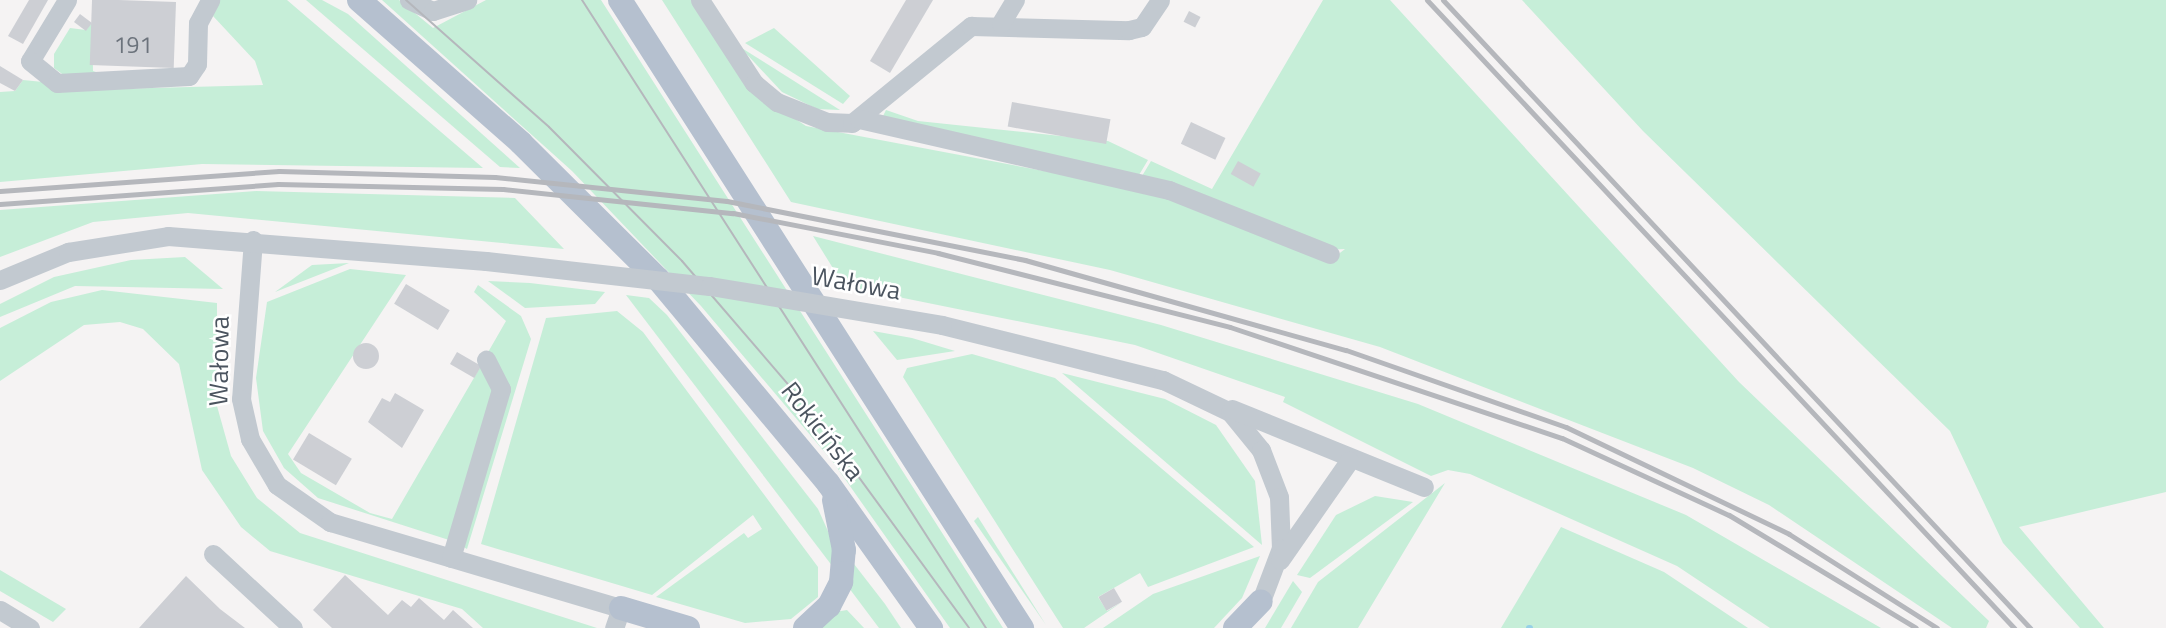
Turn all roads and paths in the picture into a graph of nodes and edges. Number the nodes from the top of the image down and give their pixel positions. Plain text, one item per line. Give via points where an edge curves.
1 (67, 0) edge
2 (211, 0) edge
3 (409, 0) edge
4 (467, 0) edge
5 (620, 0) edge
6 (700, 0) edge
7 (1015, 0) edge
8 (1160, 0) edge
9 (363, 2) edge
10 (1002, 23) junction
11 (859, 119) junction
12 (253, 240) junction
13 (1330, 254) dead end
14 (0, 281) edge
15 (486, 360) dead end
16 (1209, 398) junction
17 (1349, 461) junction
18 (828, 483) junction
19 (1424, 487) dead end
20 (213, 554) dead end
21 (451, 558) junction
22 (1277, 564) junction
23 (1001, 596) junction
24 (1261, 601) junction
25 (0, 610) edge
26 (617, 618) edge
27 (30, 628) edge
28 (293, 628) edge
29 (688, 628) edge
30 (805, 628) edge
31 (931, 628) edge
32 (1022, 628) edge
33 (1034, 628) edge
34 (1235, 628) edge
35 (1249, 628) edge

1 - 2 street via 30,61 57,83 189,76 197,64 198,23
3 - 4 street via 433,11
5 - 23 main road
6 - 11 street via 754,83 778,102 827,122
7 - 10 street
8 - 10 street via 1142,27 1129,30
9 - 18 main road, Rokicińska via 521,143 658,279
10 - 11 street via 971,26 953,37
11 - 13 street via 1169,190
12 - 14 street, Wałowa via 123,240 68,252
12 - 16 street, Wałowa, bridge via 710,286 942,325 1145,374
12 - 21 street, Wałowa via 241,399 263,466 318,516
15 - 21 street via 500,388
16 - 17 street
16 - 22 street, Wałowa via 1245,429 1273,474 1282,519
17 - 19 street
17 - 22 street
18 - 30 main road via 842,536 843,570 829,606
18 - 31 main road, Rokicińska
20 - 28 street
21 - 26 street, Wałowa
22 - 24 street, Wałowa
23 - 32 main road
23 - 33 main road
24 - 34 main road
24 - 35 main road
25 - 27 street
26 - 29 main road

